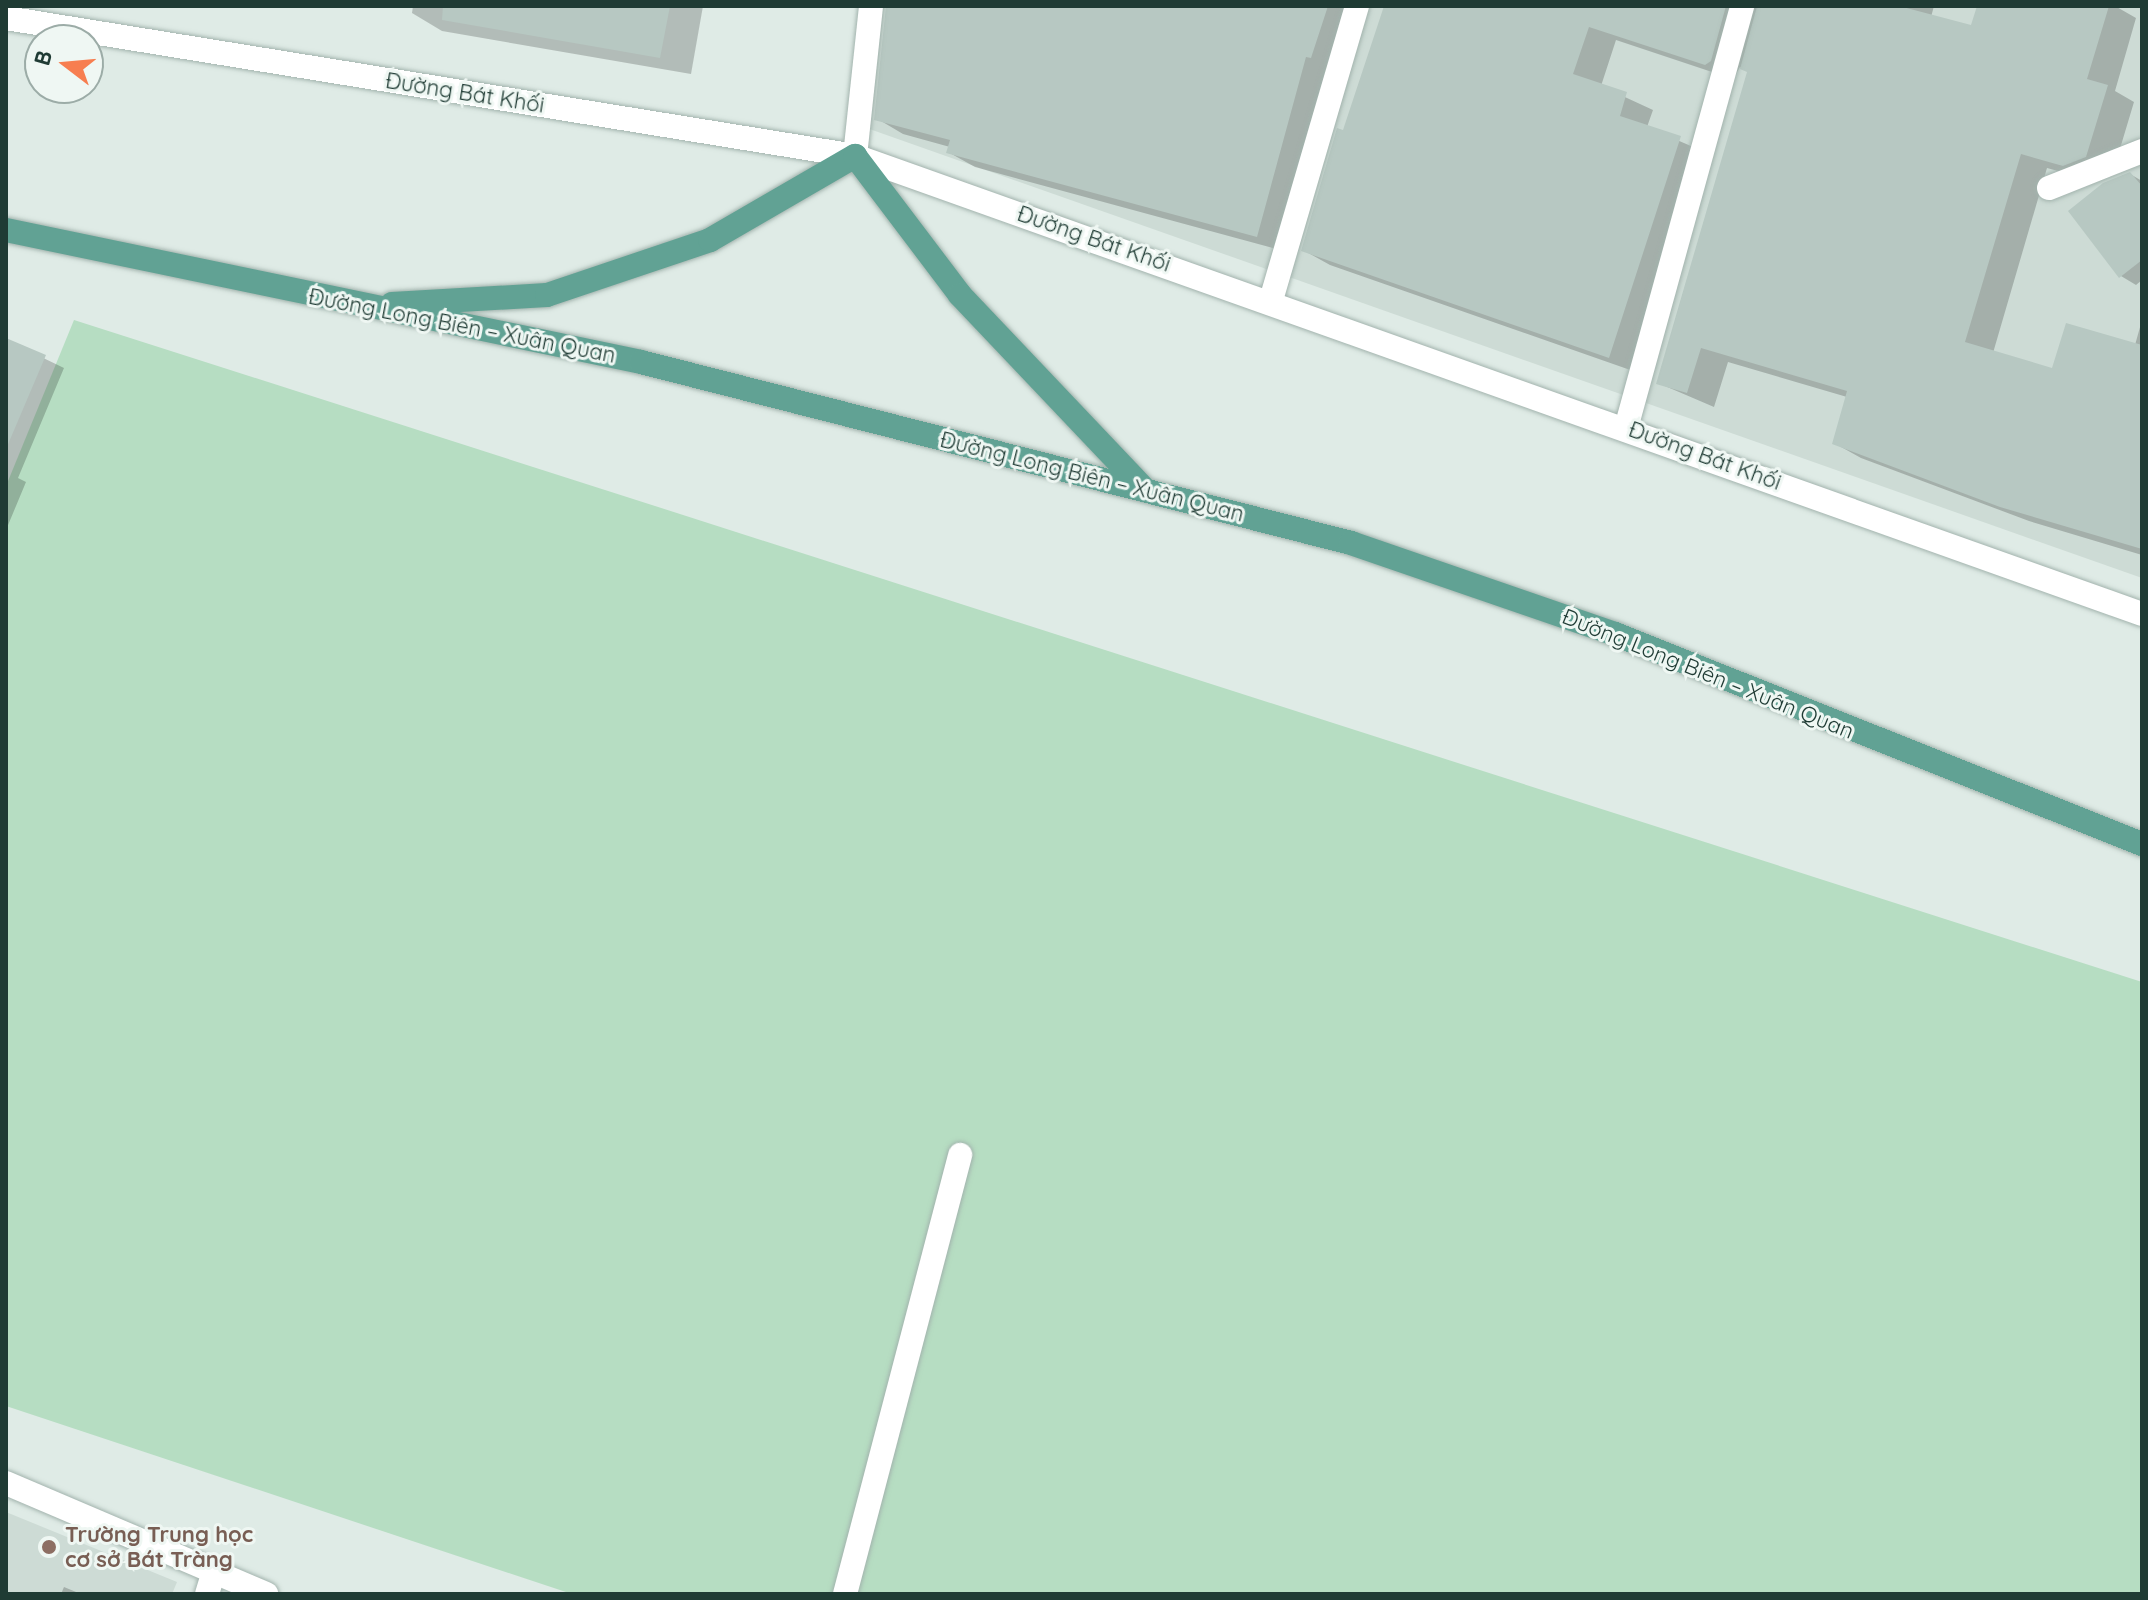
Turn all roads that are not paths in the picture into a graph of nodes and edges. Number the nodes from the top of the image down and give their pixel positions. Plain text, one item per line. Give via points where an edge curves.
1 (871, 6) edge
2 (1357, 6) edge
3 (1742, 6) edge
4 (6, 18) edge
5 (2142, 151) edge
6 (855, 156) junction
7 (2049, 188) dead end
8 (6, 230) edge
9 (1271, 300) junction
10 (358, 306) junction
11 (1626, 428) junction
12 (1145, 490) junction
13 (2142, 614) edge
14 (2142, 844) edge
15 (960, 1155) dead end
16 (6, 1483) edge
17 (211, 1582) edge
18 (266, 1594) edge
19 (845, 1594) edge

1 - 6 street
2 - 9 street
3 - 11 street
4 - 6 street, Đường Bát Khối
5 - 7 street
6 - 9 street, Đường Bát Khối
6 - 10 main road via 710,240 547,295
6 - 12 main road via 960,295
8 - 10 main road, Đường Long Biên – Xuân Quan
9 - 11 street, Đường Bát Khối
10 - 12 main road, Đường Long Biên – Xuân Quan via 641,362
11 - 13 street, Đường Bát Khối
12 - 14 main road, Đường Long Biên – Xuân Quan via 1351,543 1615,634
15 - 19 street
16 - 17 street
17 - 18 street

